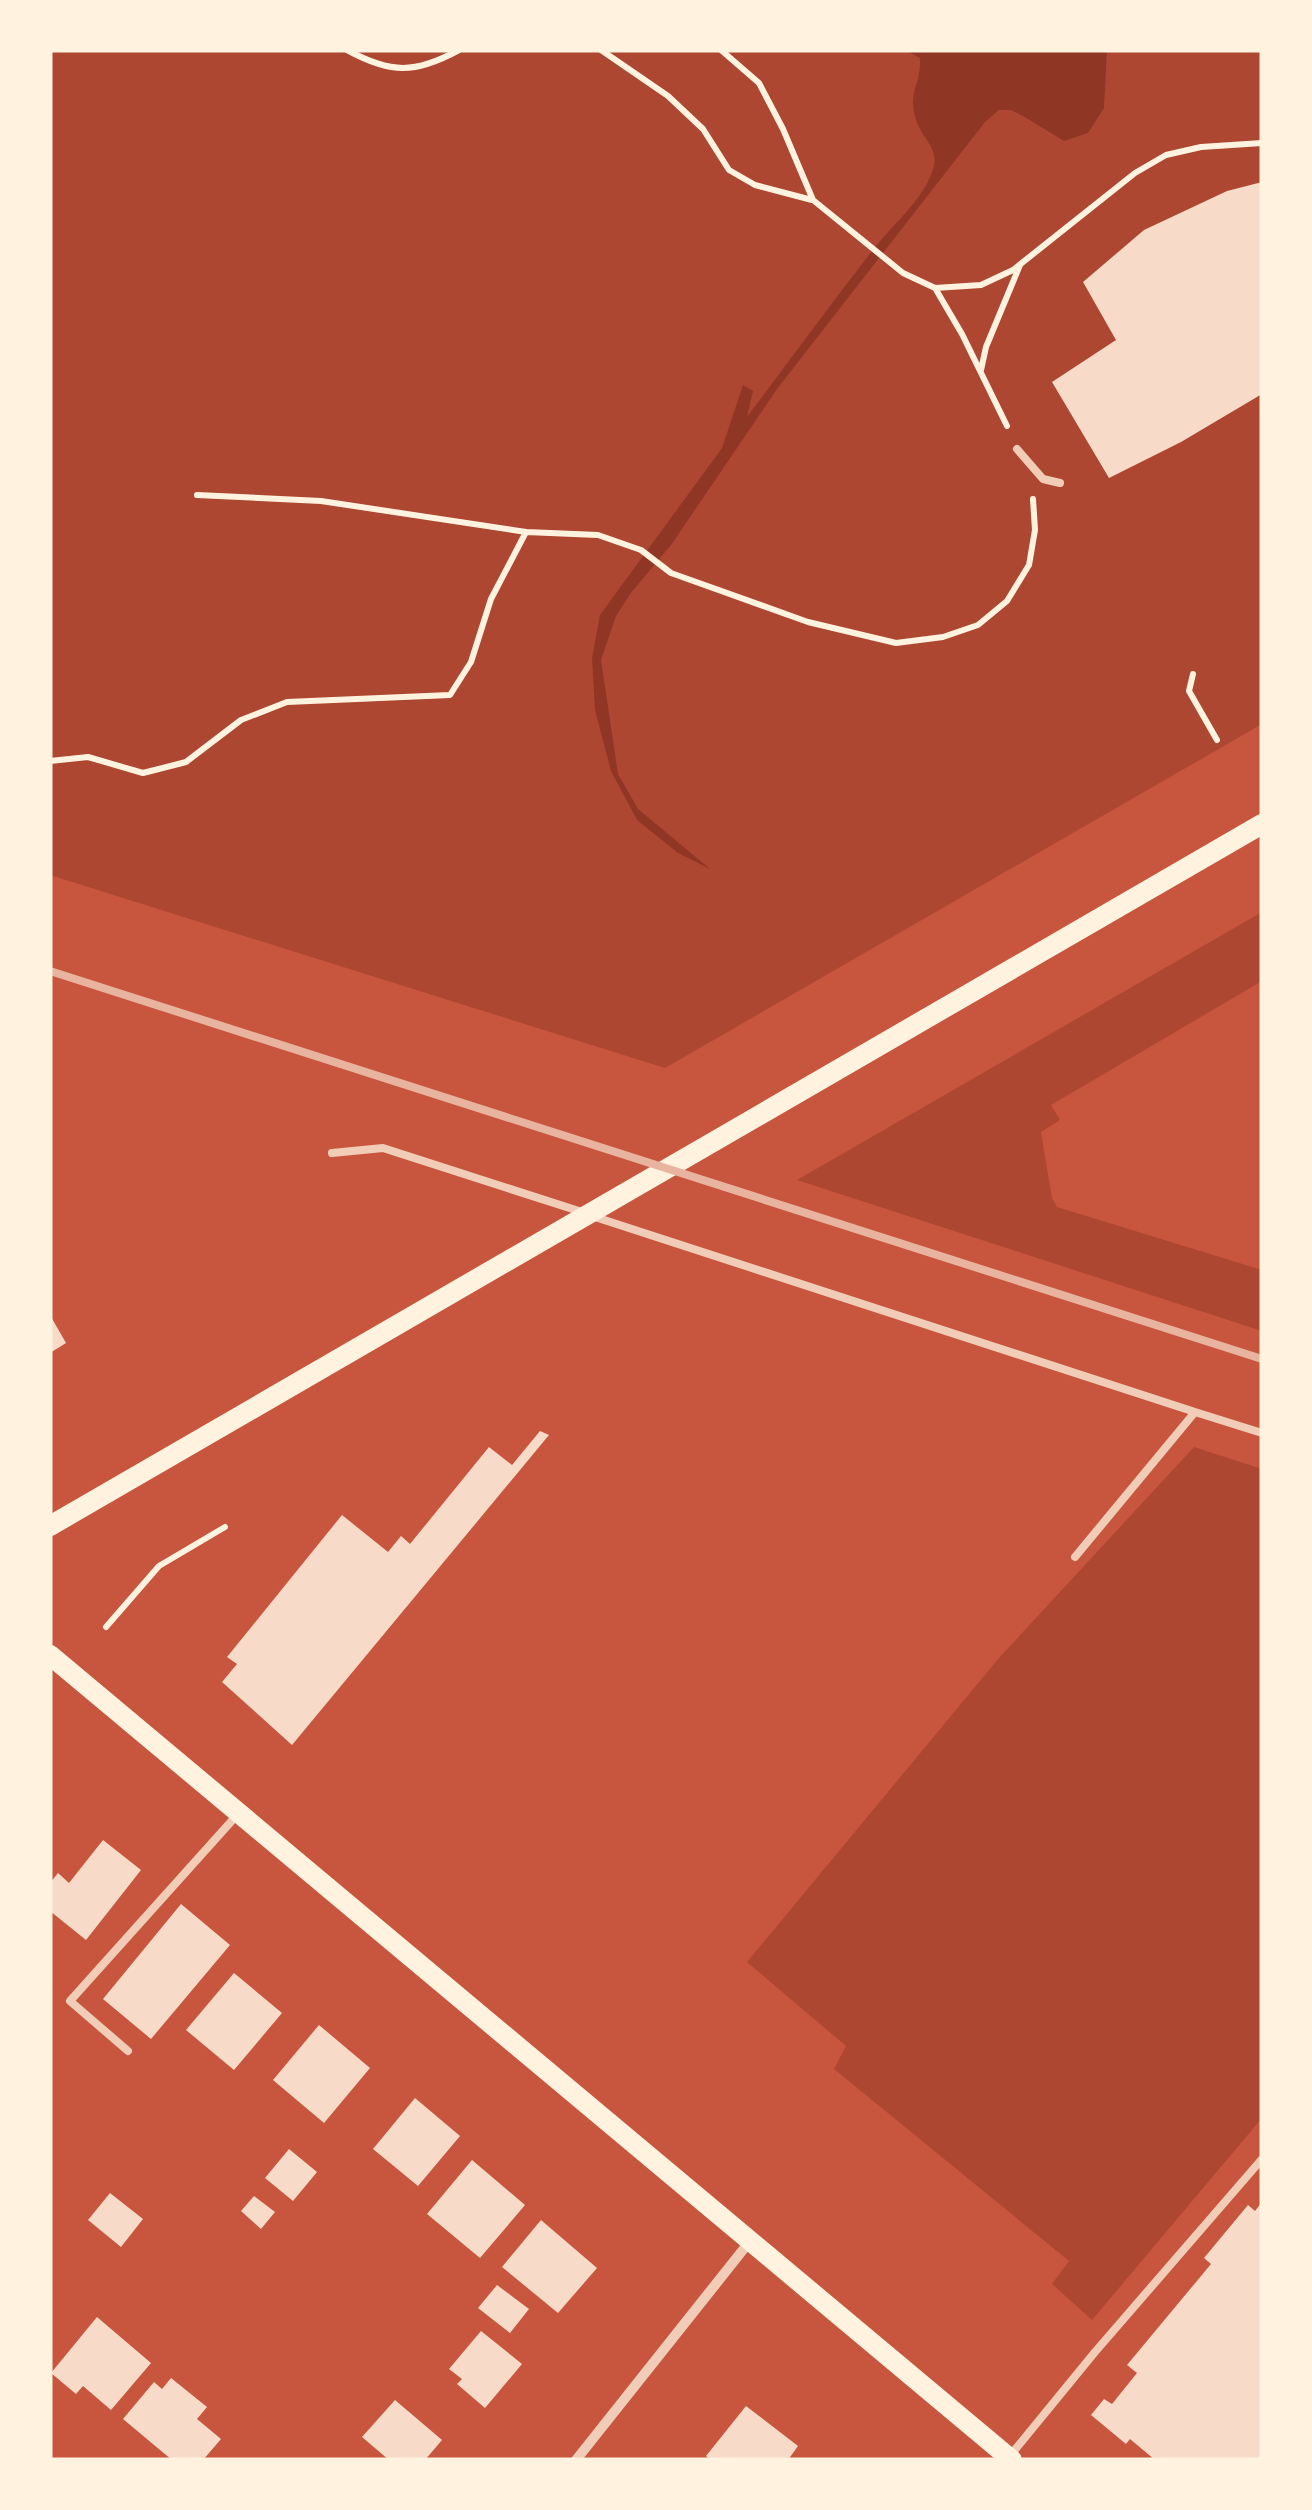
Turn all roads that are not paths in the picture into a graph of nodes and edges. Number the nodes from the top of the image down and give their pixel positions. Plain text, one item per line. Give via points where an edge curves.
1 (1017, 450) road end
2 (1060, 483) dead end
3 (1262, 824) edge
4 (332, 1152) dead end
5 (1194, 1412) junction
6 (1262, 1433) edge
7 (56, 1523) edge
8 (1075, 1557) dead end
9 (50, 1655) edge
10 (239, 1813) junction
11 (128, 2051) dead end
12 (1262, 2160) edge
13 (751, 2240) junction
14 (1010, 2459) edge
15 (576, 2460) edge

1 - 2 lane via 1043,479
3 - 7 main road
4 - 5 lane via 383,1148
5 - 6 lane
5 - 8 lane
9 - 10 main road
10 - 11 lane via 70,2000
10 - 13 main road
12 - 14 lane
13 - 14 main road
13 - 15 street

